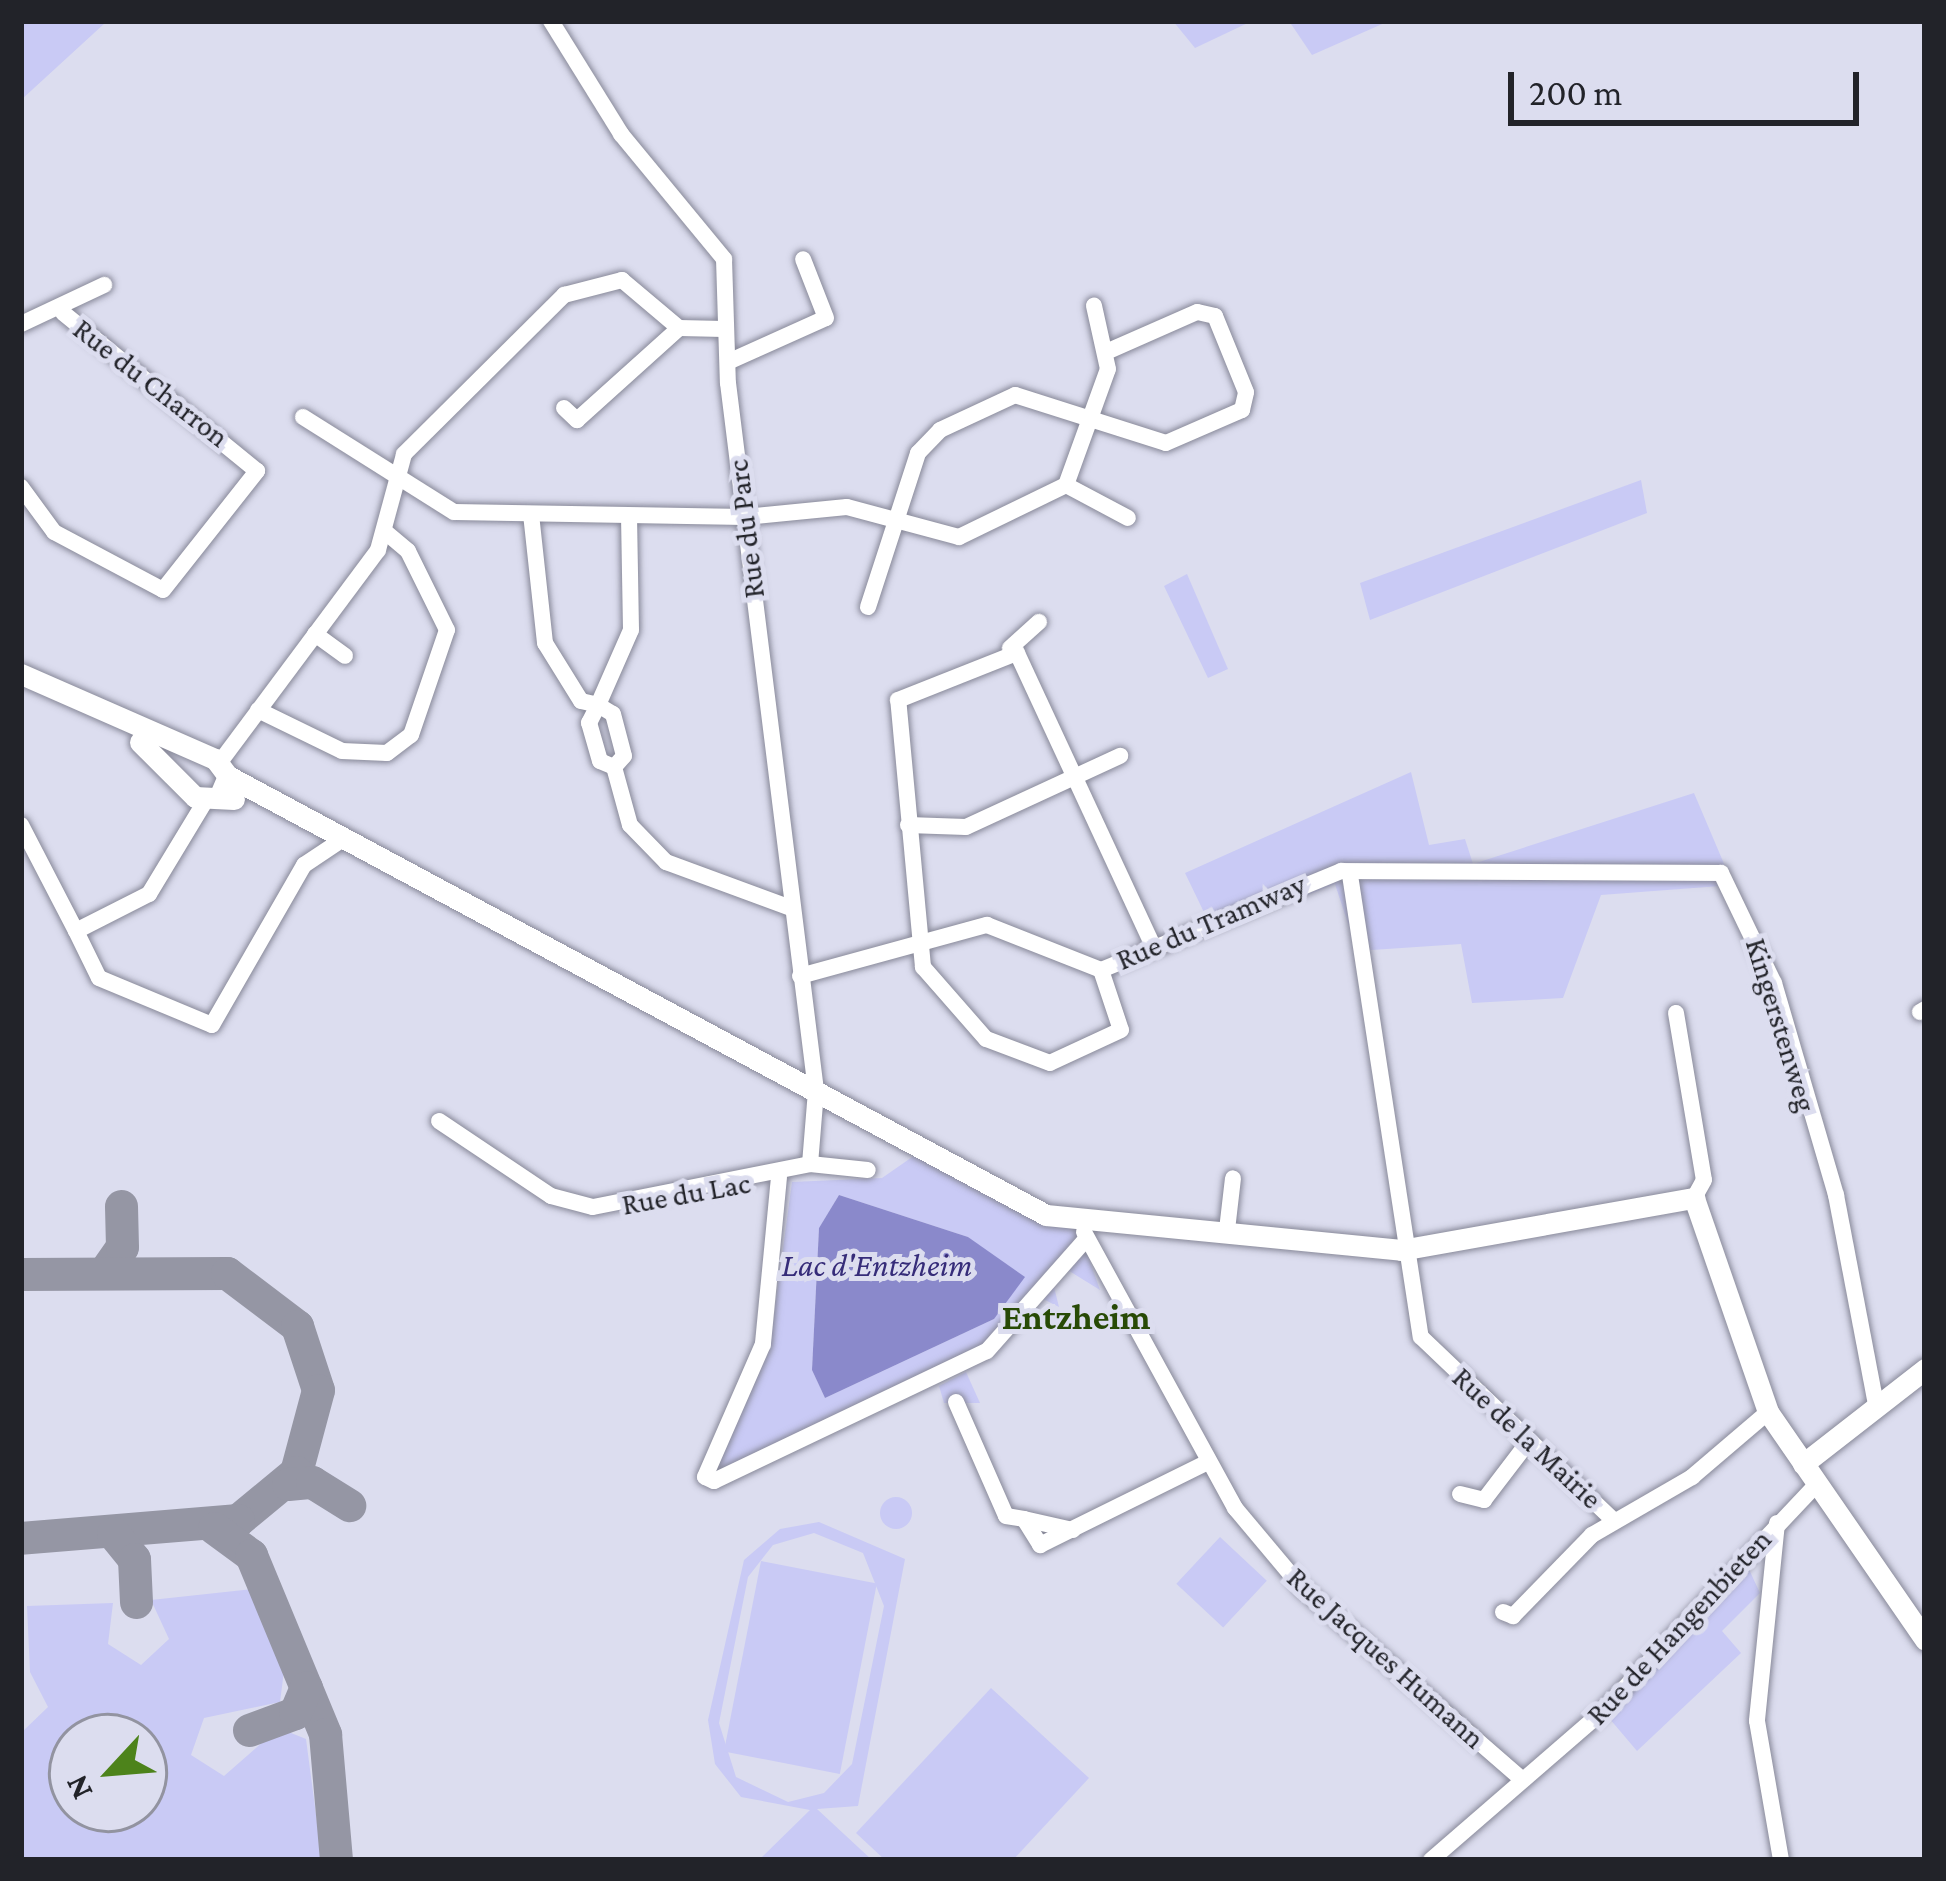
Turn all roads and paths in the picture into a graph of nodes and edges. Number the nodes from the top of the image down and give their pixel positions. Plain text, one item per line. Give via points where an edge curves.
1 (551, 21) edge
2 (803, 259) dead end
3 (104, 285) dead end
4 (1094, 306) dead end
5 (63, 313) junction
6 (21, 324) edge
7 (679, 328) junction
8 (724, 328) junction
9 (1111, 350) junction
10 (728, 362) junction
11 (564, 408) dead end
12 (304, 417) dead end
13 (1089, 419) junction
14 (391, 476) junction
15 (1066, 485) junction
16 (21, 487) edge
17 (531, 514) junction
18 (629, 516) junction
19 (745, 517) junction
20 (894, 518) junction
21 (1128, 518) dead end
22 (385, 532) junction
23 (868, 607) dead end
24 (1039, 622) dead end
25 (315, 634) junction
26 (1010, 648) junction
27 (345, 656) dead end
28 (21, 674) edge
29 (598, 705) junction
30 (258, 710) junction
31 (1120, 756) dead end
32 (1075, 776) junction
33 (207, 781) junction
34 (21, 825) edge
35 (908, 825) junction
36 (340, 841) junction
37 (1350, 874) junction
38 (791, 908) junction
39 (76, 931) junction
40 (917, 944) junction
41 (1153, 946) junction
42 (1100, 970) junction
43 (800, 976) junction
44 (1676, 1013) dead end
45 (817, 1091) junction
46 (440, 1121) dead end
47 (810, 1164) junction
48 (868, 1170) dead end
49 (779, 1178) junction
50 (1233, 1178) dead end
51 (1694, 1198) junction
52 (1084, 1230) junction
53 (1227, 1230) junction
54 (1401, 1250) junction
55 (1925, 1369) edge
56 (956, 1402) dead end
57 (1876, 1405) junction
58 (1768, 1412) junction
59 (1526, 1445) junction
60 (1208, 1462) junction
61 (1803, 1464) junction
62 (1816, 1485) junction
63 (1460, 1494) dead end
64 (1613, 1520) junction
65 (1777, 1523) junction
66 (1503, 1612) dead end
67 (1925, 1640) edge
68 (1518, 1776) junction
69 (1432, 1860) edge
70 (1781, 1860) edge

1 - 8 street, Rue du Parc via 621,134 719,244
2 - 10 street via 826,318
3 - 5 street
4 - 9 street
5 - 6 street
5 - 16 street, Rue du Charron via 257,471 163,590 55,532
7 - 8 street
7 - 11 street via 577,420
7 - 14 street via 622,280 580,284 435,416
8 - 10 street, Rue du Parc
9 - 13 street
9 - 13 street via 1197,312 1215,316 1246,392 1242,410 1166,443
10 - 19 street, Rue du Parc
12 - 14 street
13 - 15 street
13 - 20 street via 1015,395 940,430 918,453
14 - 17 street via 454,512
14 - 22 street
15 - 20 street via 959,537
15 - 21 street
17 - 18 street
17 - 29 street via 545,643 581,700
18 - 19 street
18 - 29 street via 631,630
19 - 20 street via 847,507
19 - 38 street, Rue du Parc
20 - 23 street
22 - 25 street
22 - 30 street via 407,550 447,630 411,735 388,753 342,752
24 - 26 street
25 - 27 street
25 - 30 street
26 - 32 street
26 - 35 street via 892,705
28 - 33 main road
29 - 38 street via 590,723 600,761 614,767 630,825 666,862
30 - 33 street
31 - 32 street
32 - 35 street via 966,827
32 - 41 street
33 - 36 main road
33 - 39 street via 149,894
34 - 39 street
35 - 40 street
36 - 39 street via 304,865 212,1025 99,978
36 - 45 main road
37 - 41 street, Rue du Tramway via 1285,888
37 - 54 street, Rue de la Mairie via 1393,1102
37 - 57 street, Kingerstenweg via 1720,873 1780,1001 1836,1195
38 - 43 street, Rue du Parc
40 - 42 street, Rue du Tramway via 987,925
40 - 42 street via 971,1027 1050,1063 1121,1030
40 - 43 street, Rue du Tramway
41 - 42 street, Rue du Tramway
43 - 45 street, Rue du Parc
44 - 51 street via 1704,1180
45 - 47 street
45 - 52 main road
46 - 49 street, Rue du Lac via 551,1196 593,1208
47 - 48 street
47 - 49 street, Rue du Lac
49 - 52 street via 763,1344 705,1477 783,1457 987,1351
50 - 53 street
51 - 54 main road
51 - 58 main road
52 - 53 main road
52 - 60 street, Rue Jacques Humann
53 - 54 main road
54 - 59 street, Rue de la Mairie via 1421,1337
55 - 57 main road
56 - 60 street via 1006,1516 1024,1520 1040,1545
57 - 61 main road
58 - 61 main road
58 - 64 street, Rue de la Mairie via 1692,1477
59 - 63 street via 1484,1500
59 - 64 street, Rue de la Mairie
60 - 68 street, Rue Jacques Humann via 1303,1589
61 - 62 main road
62 - 65 street, Rue de Hangenbieten
62 - 67 main road
64 - 66 street via 1513,1616
65 - 68 street, Rue de Hangenbieten via 1602,1712
65 - 70 street via 1756,1700
68 - 69 street, Rue de Hangenbieten

